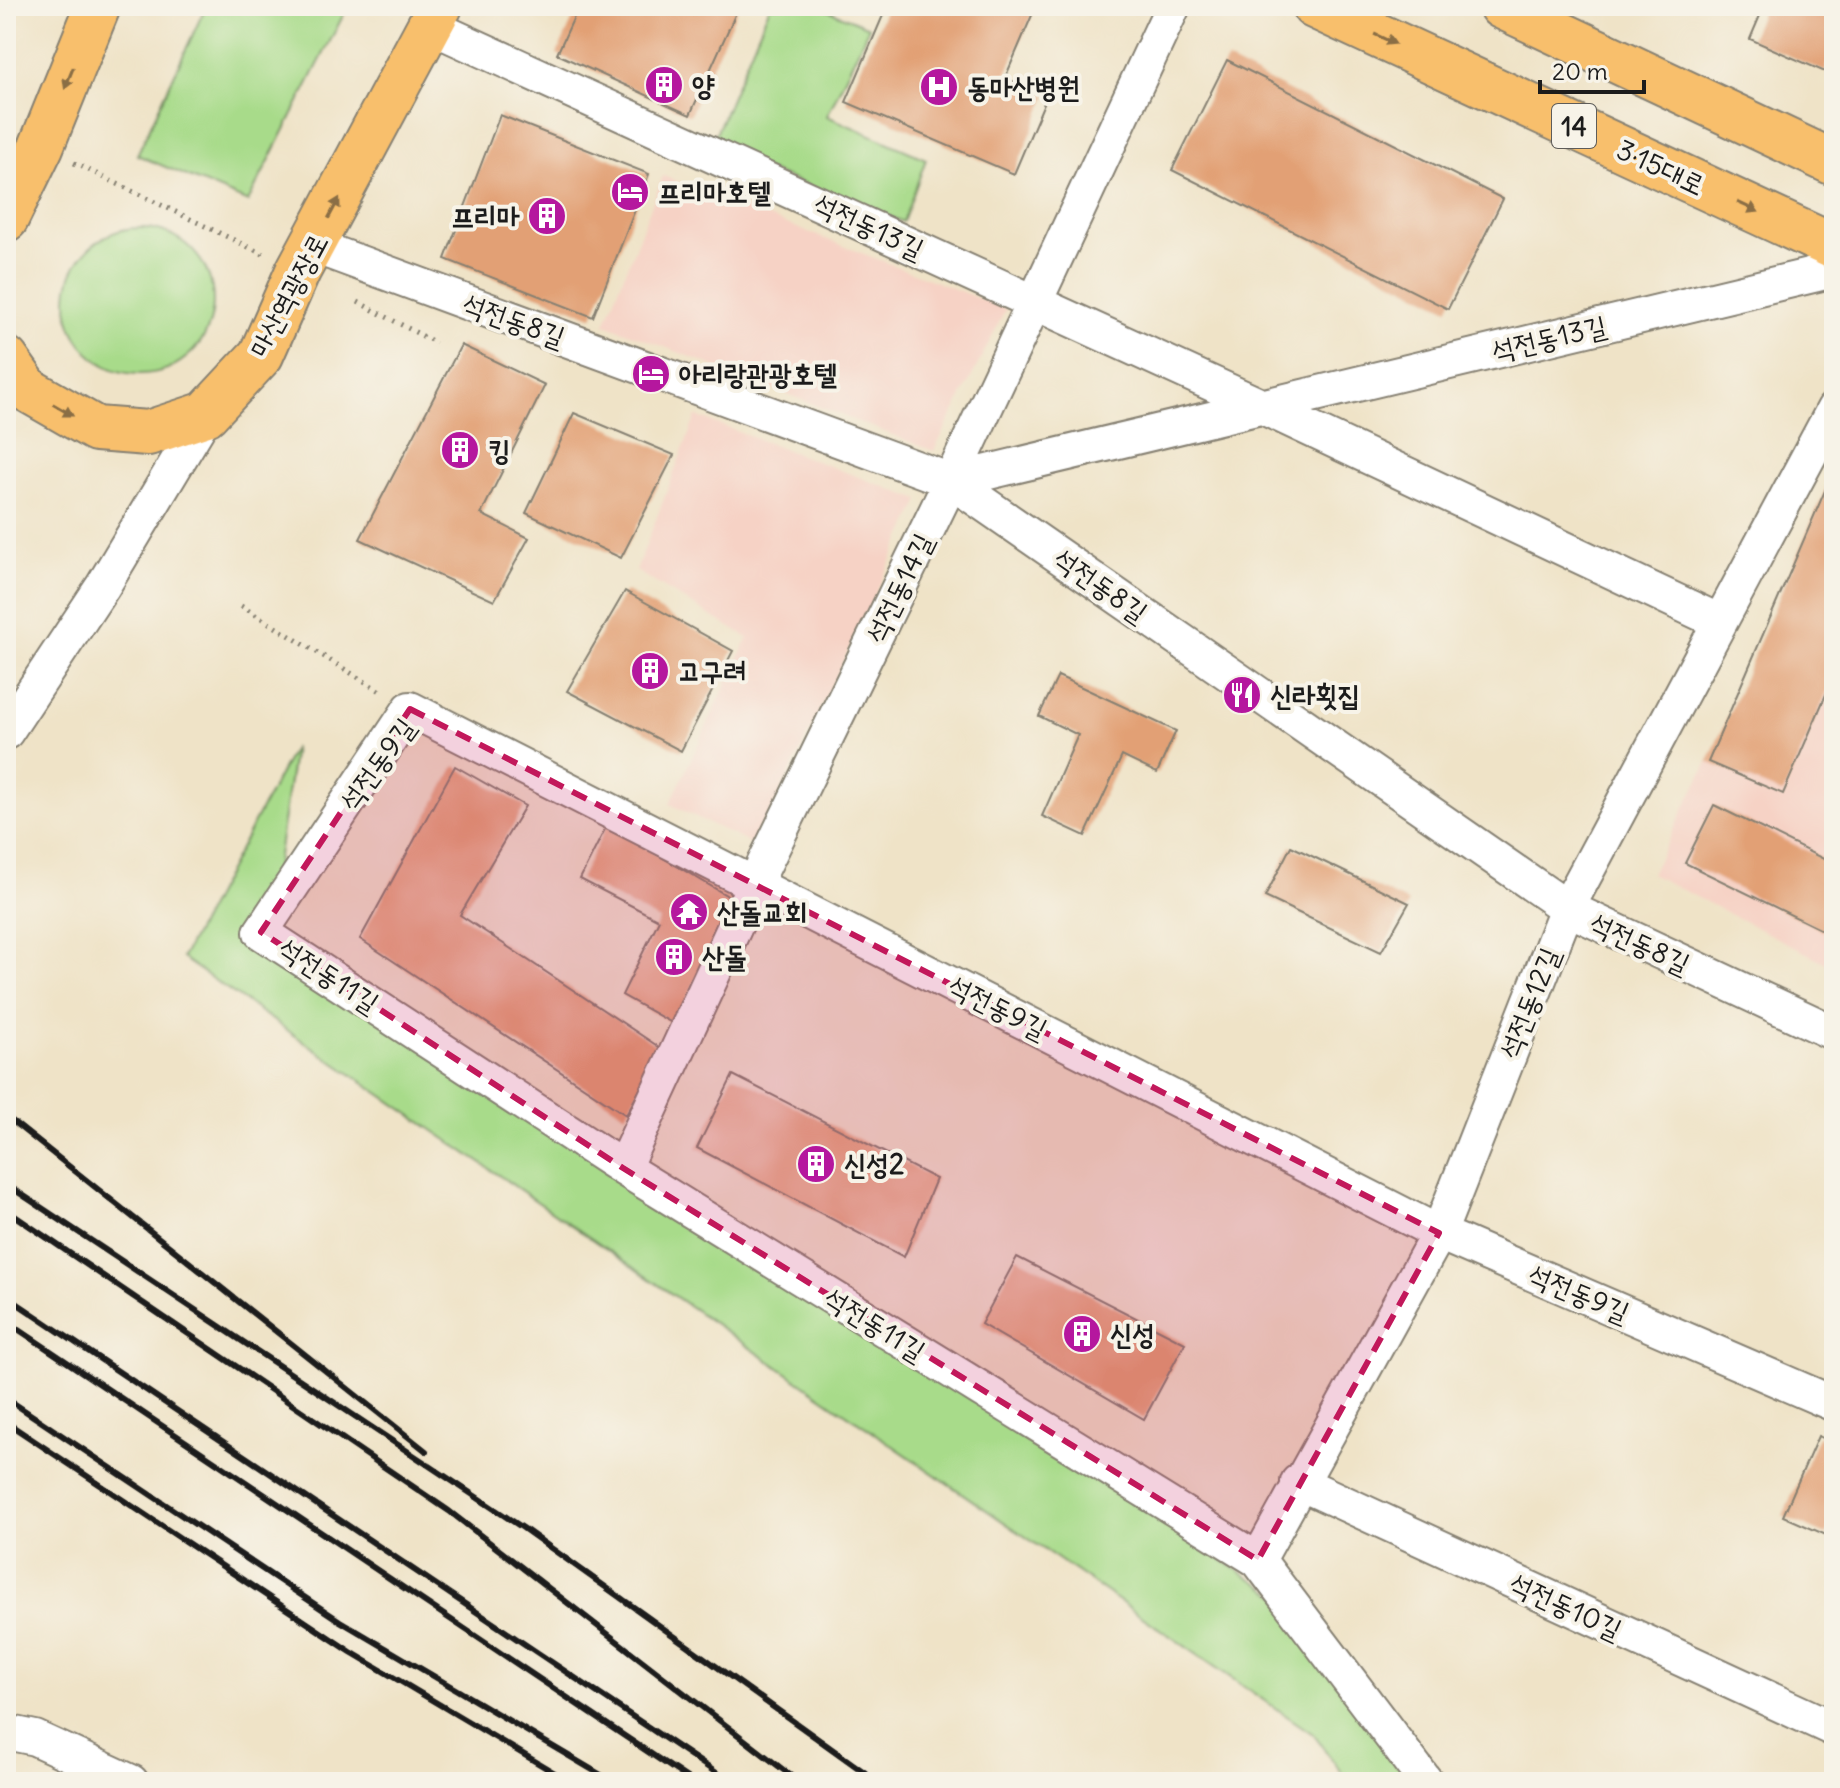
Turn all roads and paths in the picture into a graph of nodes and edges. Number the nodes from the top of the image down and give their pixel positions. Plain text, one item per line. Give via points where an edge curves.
1 (98, 6) edge
2 (1173, 6) edge
3 (1314, 6) edge
4 (1501, 6) edge
5 (434, 13) edge
6 (41, 147) junction
7 (1834, 163) edge
8 (6, 219) edge
9 (1834, 247) edge
10 (306, 258) junction
11 (1834, 270) edge
12 (355, 300) dead end
13 (1035, 302) junction
14 (436, 343) dead end
15 (6, 359) edge
16 (1263, 407) junction
17 (1834, 409) edge
18 (206, 414) junction
19 (951, 481) junction
20 (241, 606) dead end
21 (1720, 622) junction
22 (410, 709) junction
23 (6, 732) edge
24 (755, 883) junction
25 (1567, 908) junction
26 (261, 932) joint
27 (1834, 1033) edge
28 (623, 1168) junction
29 (1439, 1233) junction
30 (1834, 1404) edge
31 (1298, 1482) junction
32 (1258, 1560) junction
33 (1834, 1729) edge
34 (6, 1732) edge
35 (131, 1782) edge
36 (1426, 1782) edge

1 -> 6 main road
2 - 13 street, 석전동14길
3 -> 9 main road, 3·15대로 / 14
4 - 7 main road
10 -> 5 main road, 마산역광장로
5 - 13 street, 석전동13길
6 - 8 main road
6 - 10 path
10 - 18 main road, 마산역광장로 via 261,355
10 - 19 street, 석전동8길
11 - 16 street, 석전동13길
12 - 14 path
13 - 16 street, 석전동13길
13 - 19 street, 석전동14길
15 -> 18 main road, 마산역광장로 via 28,390 96,429 148,433
16 - 19 street, 석전동13길
16 - 21 street, 석전동13길
17 - 21 street, 석전동12길
18 - 23 street via 103,586
19 - 24 street, 석전동14길
19 - 25 street, 석전동8길
20 - 22 path
21 - 25 street, 석전동12길
22 - 24 street, 석전동9길
22 - 26 street, 석전동9길
24 - 28 street, 석전동14길
24 - 29 street, 석전동9길
25 - 27 street, 석전동8길
25 - 29 street, 석전동12길
26 - 28 street, 석전동11길
28 - 32 street, 석전동11길
29 - 30 street, 석전동9길
29 - 31 street, 석전동12길
31 - 32 street, 석전동12길
31 - 33 street, 석전동10길
32 - 36 street, 석전동11길
34 - 35 street via 35,1738

